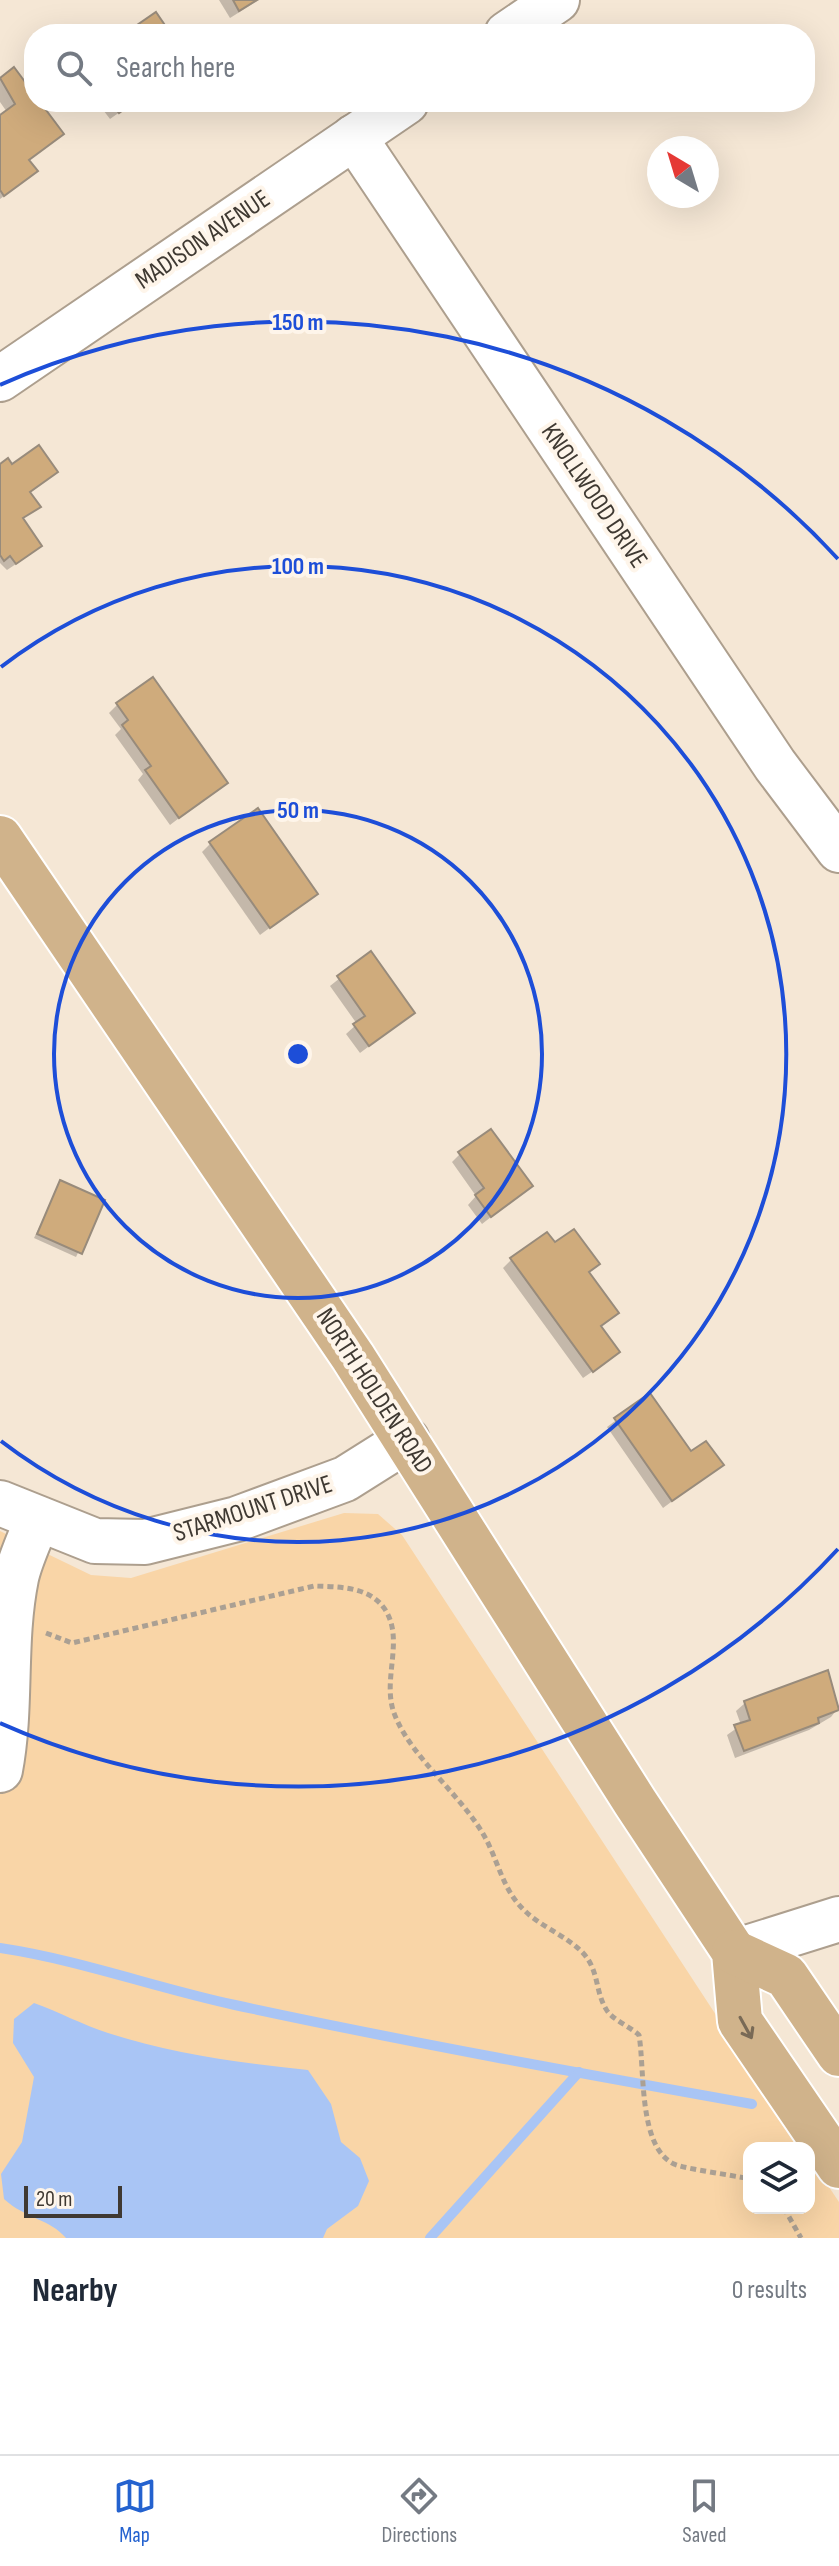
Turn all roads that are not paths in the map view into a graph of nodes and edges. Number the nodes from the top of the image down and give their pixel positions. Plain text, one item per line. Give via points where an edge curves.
1 (557, 0) edge
2 (522, 24) edge
3 (391, 112) edge
4 (354, 137) junction
5 (0, 379) edge
6 (0, 838) edge
7 (839, 850) edge
8 (407, 1440) junction
9 (19, 1512) edge
10 (0, 1770) edge
11 (839, 1919) edge
12 (734, 1952) junction
13 (839, 2054) edge
14 (839, 2166) edge

1 - 2 street
3 - 4 street, MADISON AVENUE
4 - 5 street, MADISON AVENUE
4 - 7 street, KNOLLWOOD DRIVE via 775,765
6 - 8 main road, NORTH HOLDEN ROAD
8 - 9 street, STARMOUNT DRIVE via 345,1479 237,1519 145,1542 95,1541
8 - 12 main road, NORTH HOLDEN ROAD
9 - 10 street via 7,1731
11 - 12 street
12 - 13 main road via 786,1976
12 -> 14 main road, NORTH HOLDEN ROAD via 740,2021

